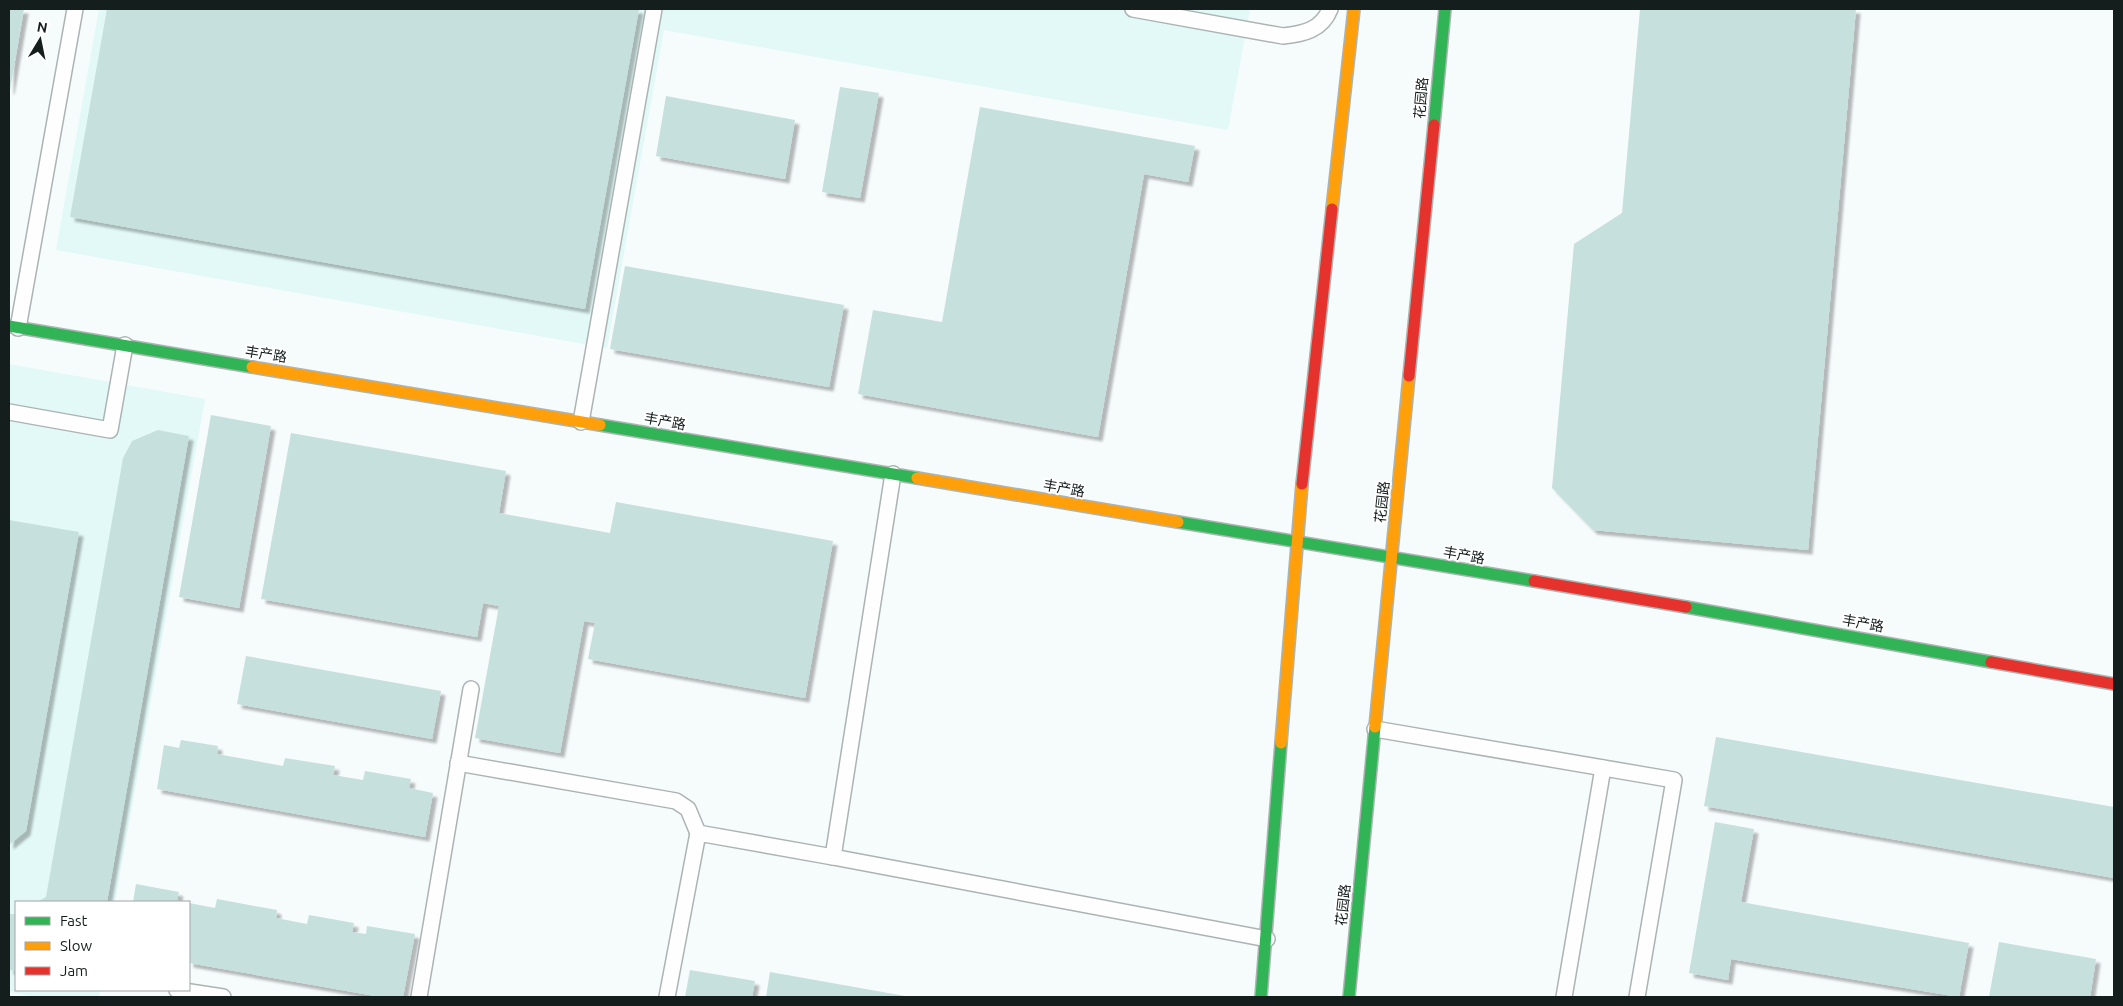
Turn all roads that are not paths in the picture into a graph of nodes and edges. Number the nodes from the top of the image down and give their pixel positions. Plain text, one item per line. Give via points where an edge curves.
1 (75, 9) edge
2 (654, 9) edge
3 (1133, 9) edge
4 (1330, 9) edge
5 (1354, 9) edge
6 (1444, 9) edge
7 (13, 327) edge
8 (125, 346) junction
9 (9, 412) edge
10 (581, 422) junction
11 (893, 474) junction
12 (1296, 543) junction
13 (1392, 558) junction
14 (2114, 684) edge
15 (470, 689) dead end
16 (1375, 729) junction
17 (458, 763) junction
18 (1603, 768) junction
19 (698, 833) junction
20 (833, 857) junction
21 (1267, 939) junction
22 (184, 991) edge
23 (223, 997) edge
24 (419, 997) edge
25 (668, 997) edge
26 (1262, 997) edge
27 (1349, 997) edge
28 (1564, 997) edge
29 (1638, 997) edge

1 - 7 lane
2 - 10 lane
3 - 4 lane via 1283,36 1307,33 1326,18
5 - 12 street
6 - 13 street, 花园路
7 - 8 street, 丰产路
8 - 9 lane via 110,430
8 - 10 street, 丰产路
10 - 11 street, 丰产路
11 - 12 street, 丰产路
11 - 20 lane
12 - 13 street, 丰产路
12 - 21 street
13 - 14 street, 丰产路 via 1753,618
13 - 16 street, 花园路
15 - 17 lane
16 - 18 lane
16 - 27 street, 花园路
17 - 19 lane via 676,801 688,809
17 - 24 lane
18 - 28 lane
18 - 29 lane via 1674,780
19 - 20 lane
19 - 25 lane
20 - 21 lane
21 - 26 street
22 - 23 lane

